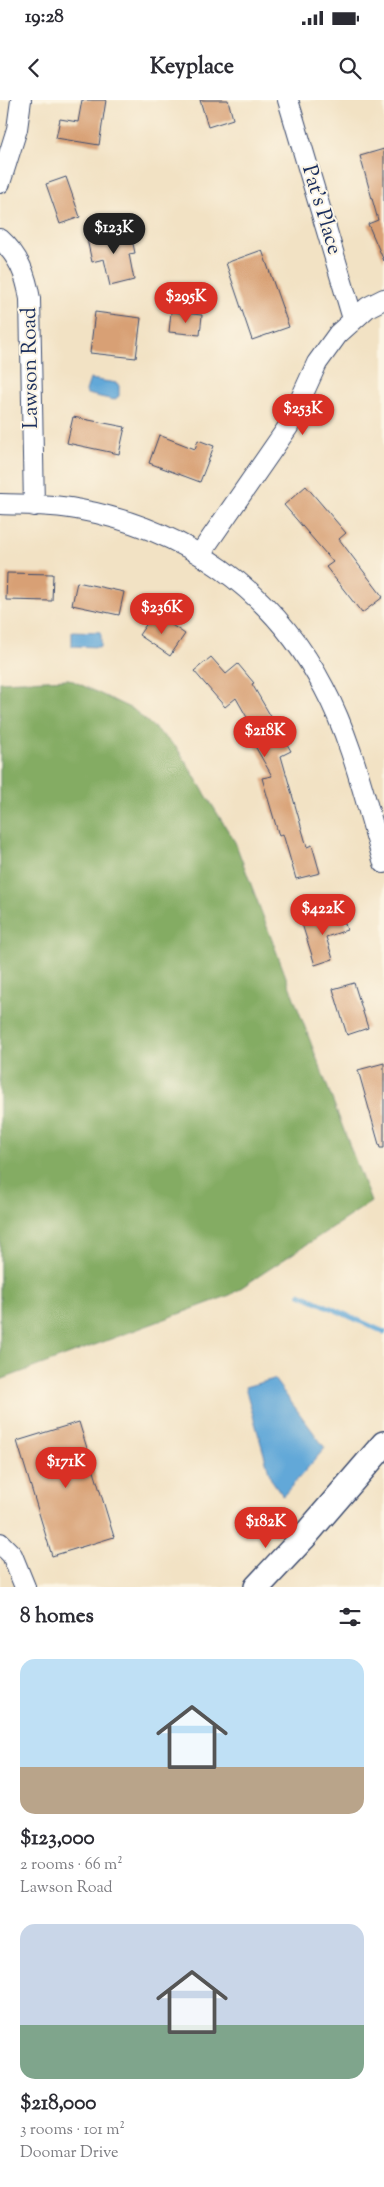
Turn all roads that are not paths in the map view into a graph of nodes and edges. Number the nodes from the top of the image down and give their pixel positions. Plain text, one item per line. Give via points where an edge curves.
1 (21, 100) edge
2 (288, 100) edge
3 (0, 183) edge
4 (0, 239) edge
5 (384, 298) edge
6 (353, 319) junction
7 (0, 504) edge
8 (34, 506) junction
9 (200, 554) junction
10 (384, 863) edge
11 (384, 1444) edge
12 (0, 1543) edge
13 (25, 1587) edge
14 (257, 1587) edge

1 - 3 street via 17,129
2 - 6 street, Pat's Place
4 - 8 street, Lawson Road via 18,260 26,277 30,299
5 - 6 street
6 - 9 street via 338,334 318,364 288,427
7 - 8 street
8 - 9 street via 74,508 124,520 165,534
9 - 10 street via 230,573 270,610 302,651 344,732
11 - 14 street
12 - 13 street via 12,1555

